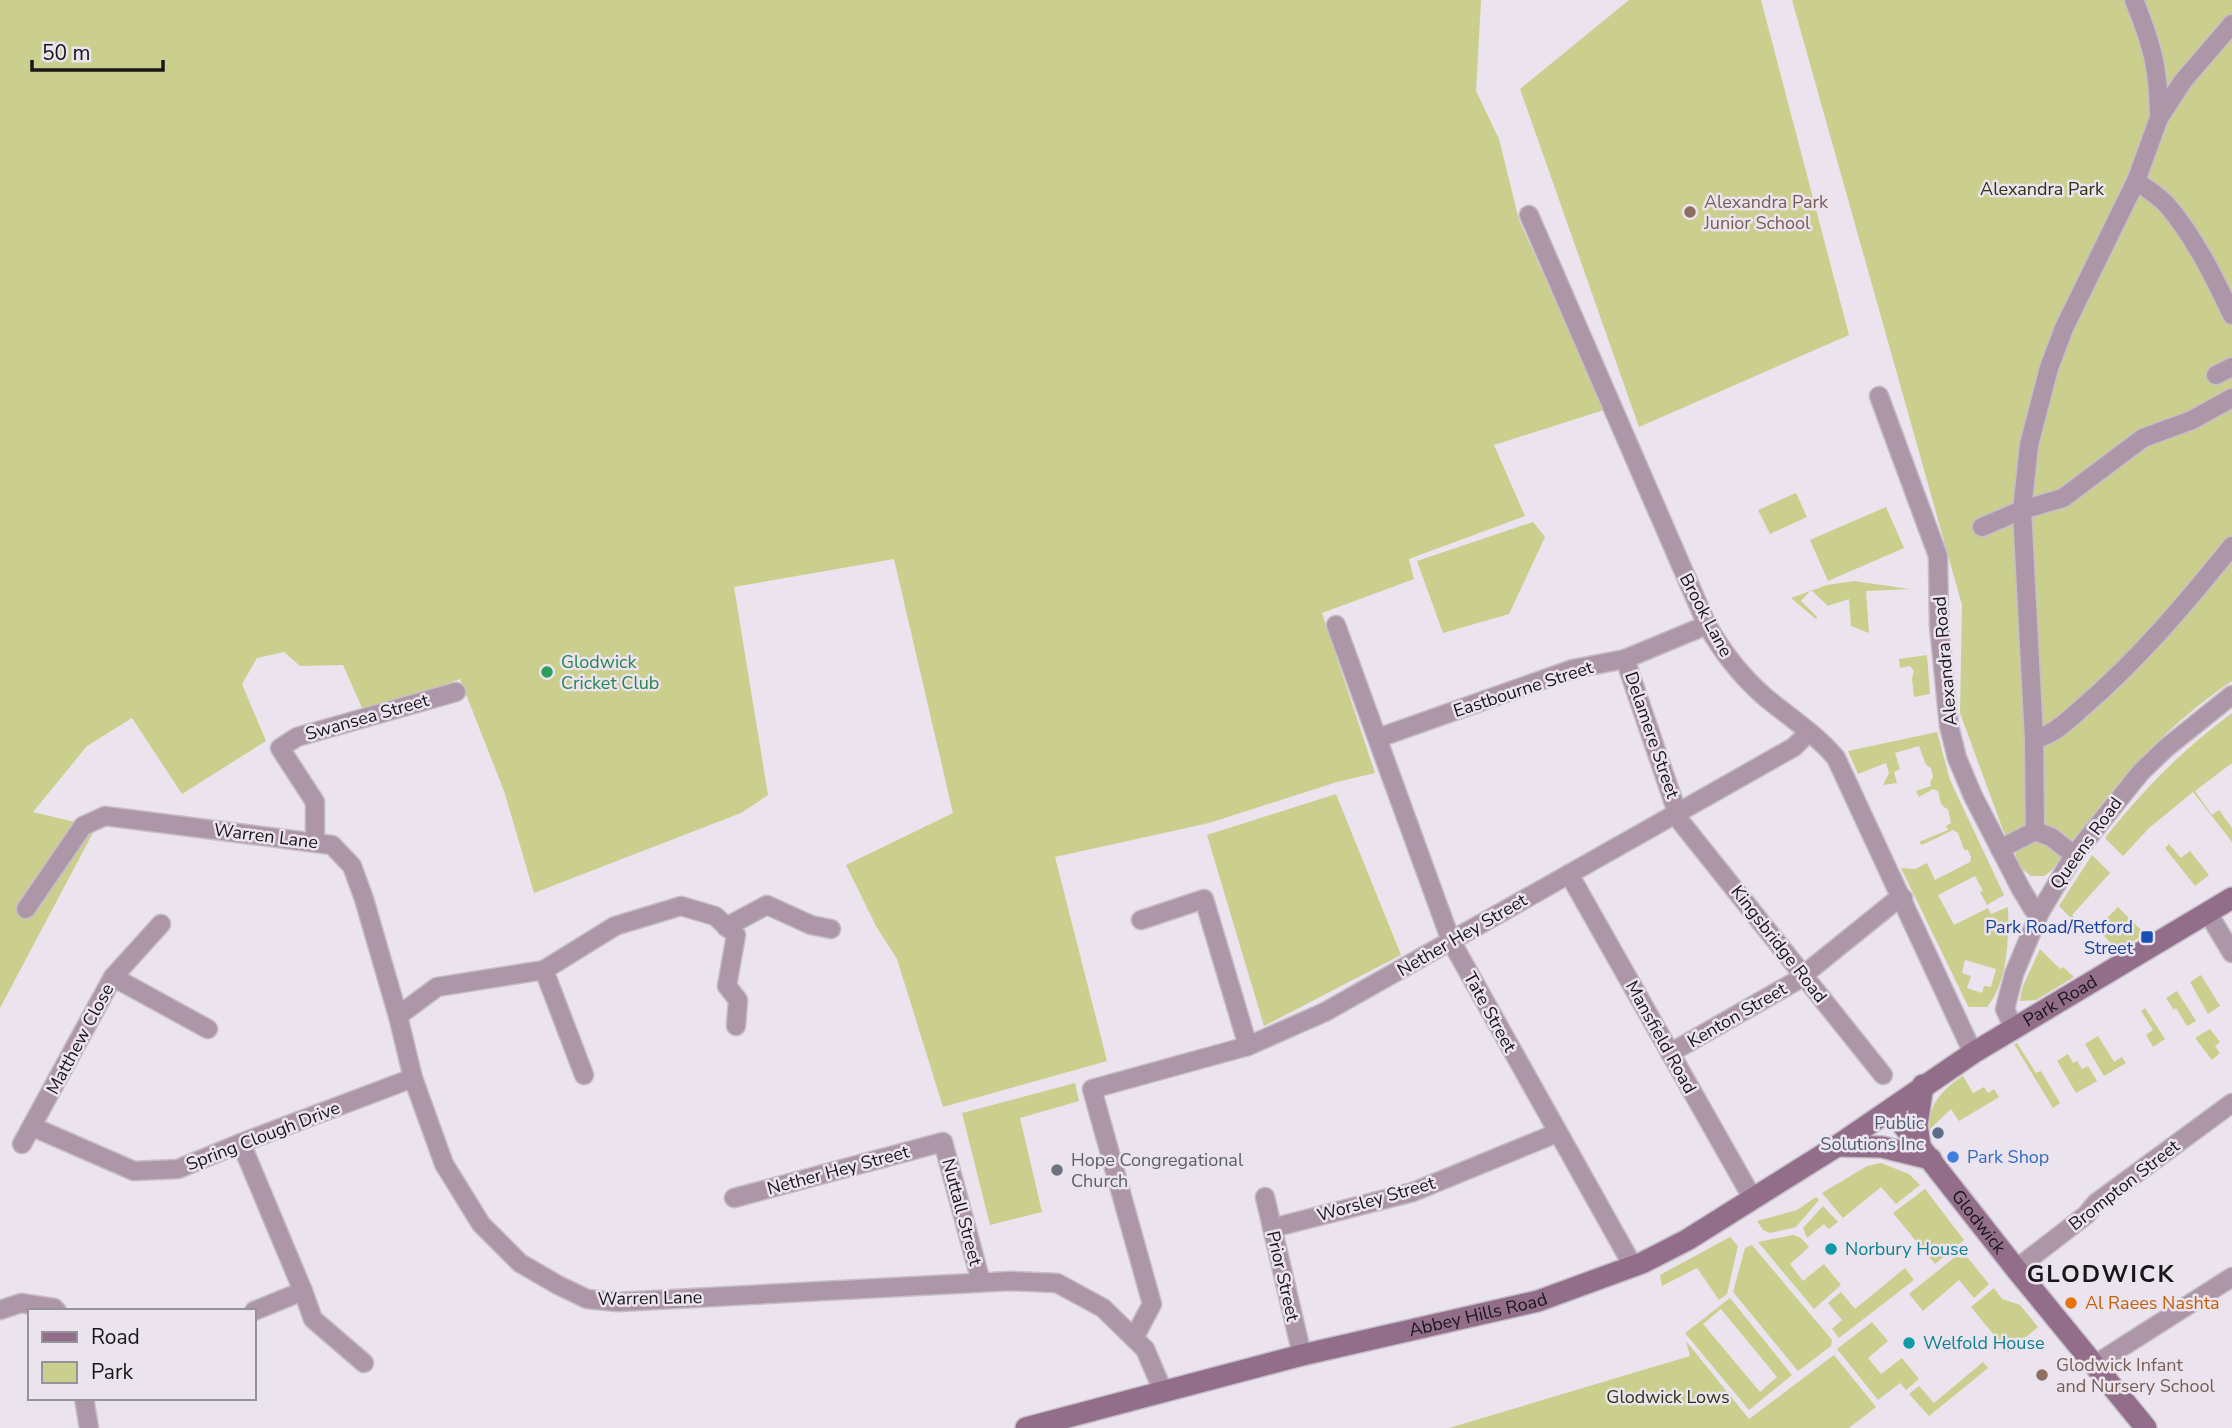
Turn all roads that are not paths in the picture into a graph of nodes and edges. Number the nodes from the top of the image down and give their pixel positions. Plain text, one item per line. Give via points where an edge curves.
1 (2134, 0) edge
2 (2232, 24) edge
3 (2159, 118) junction
4 (2136, 181) junction
5 (1529, 215) dead end
6 (2232, 316) edge
7 (1879, 396) dead end
8 (2232, 398) edge
9 (2022, 510) junction
10 (1982, 527) dead end
11 (2232, 546) edge
12 (1336, 625) dead end
13 (1707, 625) junction
14 (1625, 659) junction
15 (456, 692) dead end
16 (2232, 695) edge
17 (1810, 732) junction
18 (1378, 738) junction
19 (2034, 739) junction
20 (1678, 812) junction
21 (2035, 831) junction
22 (315, 842) junction
23 (2000, 849) junction
24 (2074, 855) junction
25 (1569, 874) junction
26 (1903, 898) junction
27 (2232, 898) edge
28 (26, 909) dead end
29 (2039, 912) junction
30 (2208, 913) junction
31 (1141, 920) dead end
32 (161, 924) dead end
33 (831, 929) dead end
34 (731, 931) junction
35 (1451, 941) junction
36 (2232, 953) edge
37 (544, 970) junction
38 (1804, 975) junction
39 (113, 977) junction
40 (398, 1016) junction
41 (736, 1026) dead end
42 (208, 1029) dead end
43 (2014, 1029) junction
44 (1248, 1046) junction
45 (1670, 1053) junction
46 (1973, 1053) junction
47 (584, 1075) dead end
48 (1883, 1075) dead end
49 (413, 1078) junction
50 (1923, 1085) junction
51 (2232, 1103) edge
52 (1891, 1110) junction
53 (33, 1127) junction
54 (1557, 1133) junction
55 (943, 1142) joint
56 (241, 1143) junction
57 (22, 1144) dead end
58 (1837, 1146) junction
59 (1925, 1153) junction
60 (1265, 1197) dead end
61 (734, 1198) dead end
62 (1753, 1199) junction
63 (1272, 1228) junction
64 (1633, 1266) junction
65 (2016, 1269) junction
66 (2232, 1277) edge
67 (981, 1282) junction
68 (303, 1292) junction
69 (55, 1309) edge
70 (0, 1310) edge
71 (256, 1310) edge
72 (1134, 1338) junction
73 (1302, 1355) junction
74 (363, 1363) dead end
75 (2094, 1365) junction
76 (1163, 1391) junction
77 (84, 1400) edge
78 (89, 1428) edge
79 (1026, 1428) edge
80 (2147, 1428) edge

1 - 3 street via 2149,36 2159,81
2 - 3 street via 2183,81
3 - 4 street
4 - 6 street via 2166,203 2208,263
4 - 9 street via 2049,368 2029,445
5 - 13 street, Brook Lane
7 - 23 street, Alexandra Road via 1938,556 1947,703 1957,758
8 - 9 street via 2192,420 2143,438 2063,498
9 - 10 street
9 - 19 street
11 - 19 street via 2101,692 2057,730
12 - 18 street, Tate Street
13 - 14 street, Eastbourne Street
13 - 17 street, Brook Lane via 1743,676
14 - 18 street, Eastbourne Street via 1573,669
14 - 20 street, Delamere Street
15 - 22 street, Swansea Street via 297,737 280,748 315,802
16 - 24 street, Queens Road via 2141,772
17 - 20 street, Nether Hey Street via 1794,747
17 - 26 street, Brook Lane via 1836,758
18 - 35 street, Tate Street
19 - 21 street
20 - 25 street, Nether Hey Street
20 - 38 street, Kingsbridge Road via 1680,821
21 - 23 street
21 - 24 street
22 - 28 street, Warren Lane via 105,817 83,826
22 - 40 street, Warren Lane via 332,845 352,866
23 - 29 street, Alexandra Road via 2033,909
24 - 29 street, Queens Road
25 - 35 street, Nether Hey Street
25 - 45 street, Mansfield Road
26 - 38 street, Kenton Street
26 - 46 street, Brook Lane
27 - 30 main road, Park Road
29 - 43 street, Queens Road via 2005,1009
30 - 36 street
30 - 43 main road, Park Road
31 - 44 street via 1204,899
32 - 39 street, Matthew Close
33 - 34 street via 766,905
34 - 37 street via 715,916 681,906 615,926
34 - 41 street via 727,986 738,1000
35 - 44 street, Nether Hey Street via 1325,1012
35 - 54 street, Tate Street
37 - 40 street via 437,987
37 - 47 street
38 - 45 street, Kenton Street
38 - 48 street, Kingsbridge Road
39 - 42 street
39 - 53 street, Matthew Close
40 - 49 street, Warren Lane
43 - 46 main road, Park Road
44 - 72 street, Nether Hey Street via 1092,1089 1152,1304
45 - 62 street, Mansfield Road
46 - 50 main road, Park Road
49 - 56 street, Spring Clough Drive
49 - 67 street, Warren Lane via 444,1164 481,1224 520,1263 587,1299 618,1302
50 - 52 main road, Park Road
50 - 59 main road via 1917,1125
51 - 65 street, Brompton Street via 2096,1203
52 - 58 main road, Abbey Hills Road
52 - 59 main road, Glodwick
53 - 56 street, Spring Clough Drive via 134,1171 178,1170
53 - 57 street, Matthew Close
54 - 63 street, Worsley Street via 1413,1192
54 - 64 street, Tate Street
55 - 61 street, Nether Hey Street
55 - 67 street, Nuttall Street
56 - 68 street
58 - 59 main road
58 - 62 main road, Abbey Hills Road
59 - 65 main road, Glodwick
60 - 63 street, Prior Street
62 - 64 main road, Abbey Hills Road via 1687,1240
63 - 73 street, Prior Street
64 - 73 main road, Abbey Hills Road via 1538,1301
65 - 75 main road, Glodwick
66 - 75 street
67 - 72 street, Warren Lane via 1057,1283 1103,1308
68 - 71 street
68 - 74 street via 313,1319
69 - 70 street via 21,1303
72 - 76 street, Warren Lane via 1145,1349
73 - 76 main road, Abbey Hills Road
75 - 80 main road, Glodwick
76 - 79 main road, Abbey Hills Road
77 - 78 street

